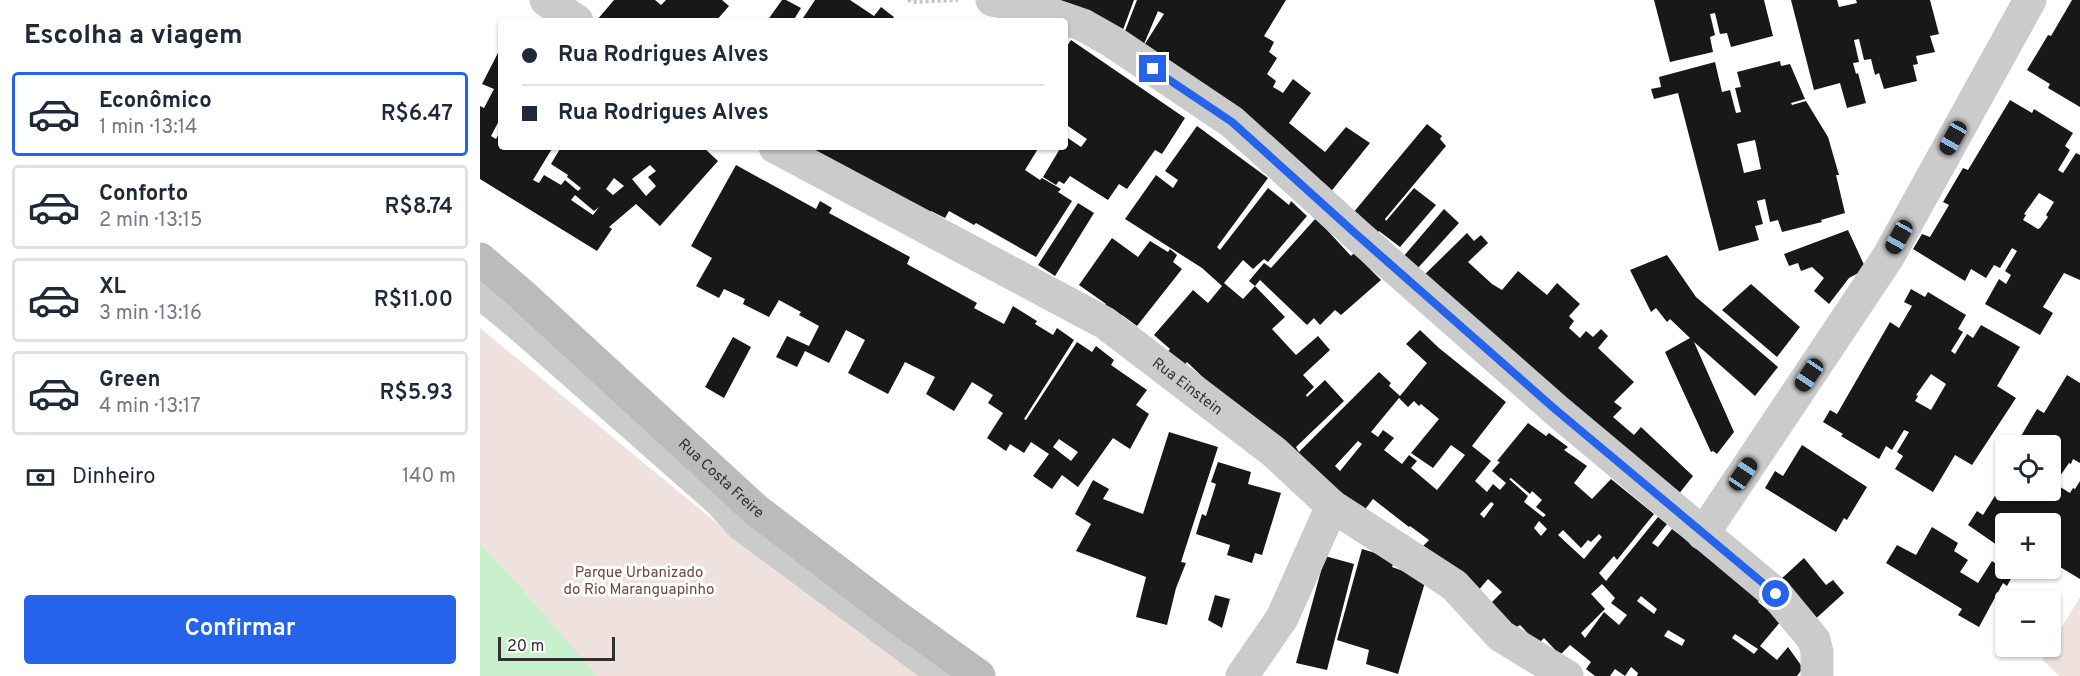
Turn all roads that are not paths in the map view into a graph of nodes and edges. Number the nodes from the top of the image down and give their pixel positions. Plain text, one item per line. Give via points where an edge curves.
1 (546, 0) edge
2 (992, 0) edge
3 (2030, 0) edge
4 (573, 18) edge
5 (1062, 18) edge
6 (1068, 20) edge
7 (781, 150) edge
8 (480, 259) edge
9 (480, 292) edge
10 (1332, 506) junction
11 (1703, 534) junction
12 (946, 676) edge
13 (979, 676) edge
14 (1242, 676) edge
15 (1567, 676) edge
16 (1817, 676) edge

1 - 4 street
2 - 5 street
3 - 11 street via 1888,257
6 - 11 street via 1113,42 1232,122 1556,410
7 - 10 street, Rua Einstein via 1105,323 1274,452
8 - 13 main road, Rua Costa Freire via 756,510
9 - 12 street via 719,500 742,525
10 - 14 street via 1282,618
10 - 15 street, Rua Einstein via 1454,585 1501,636
11 - 16 street via 1776,594 1814,640

